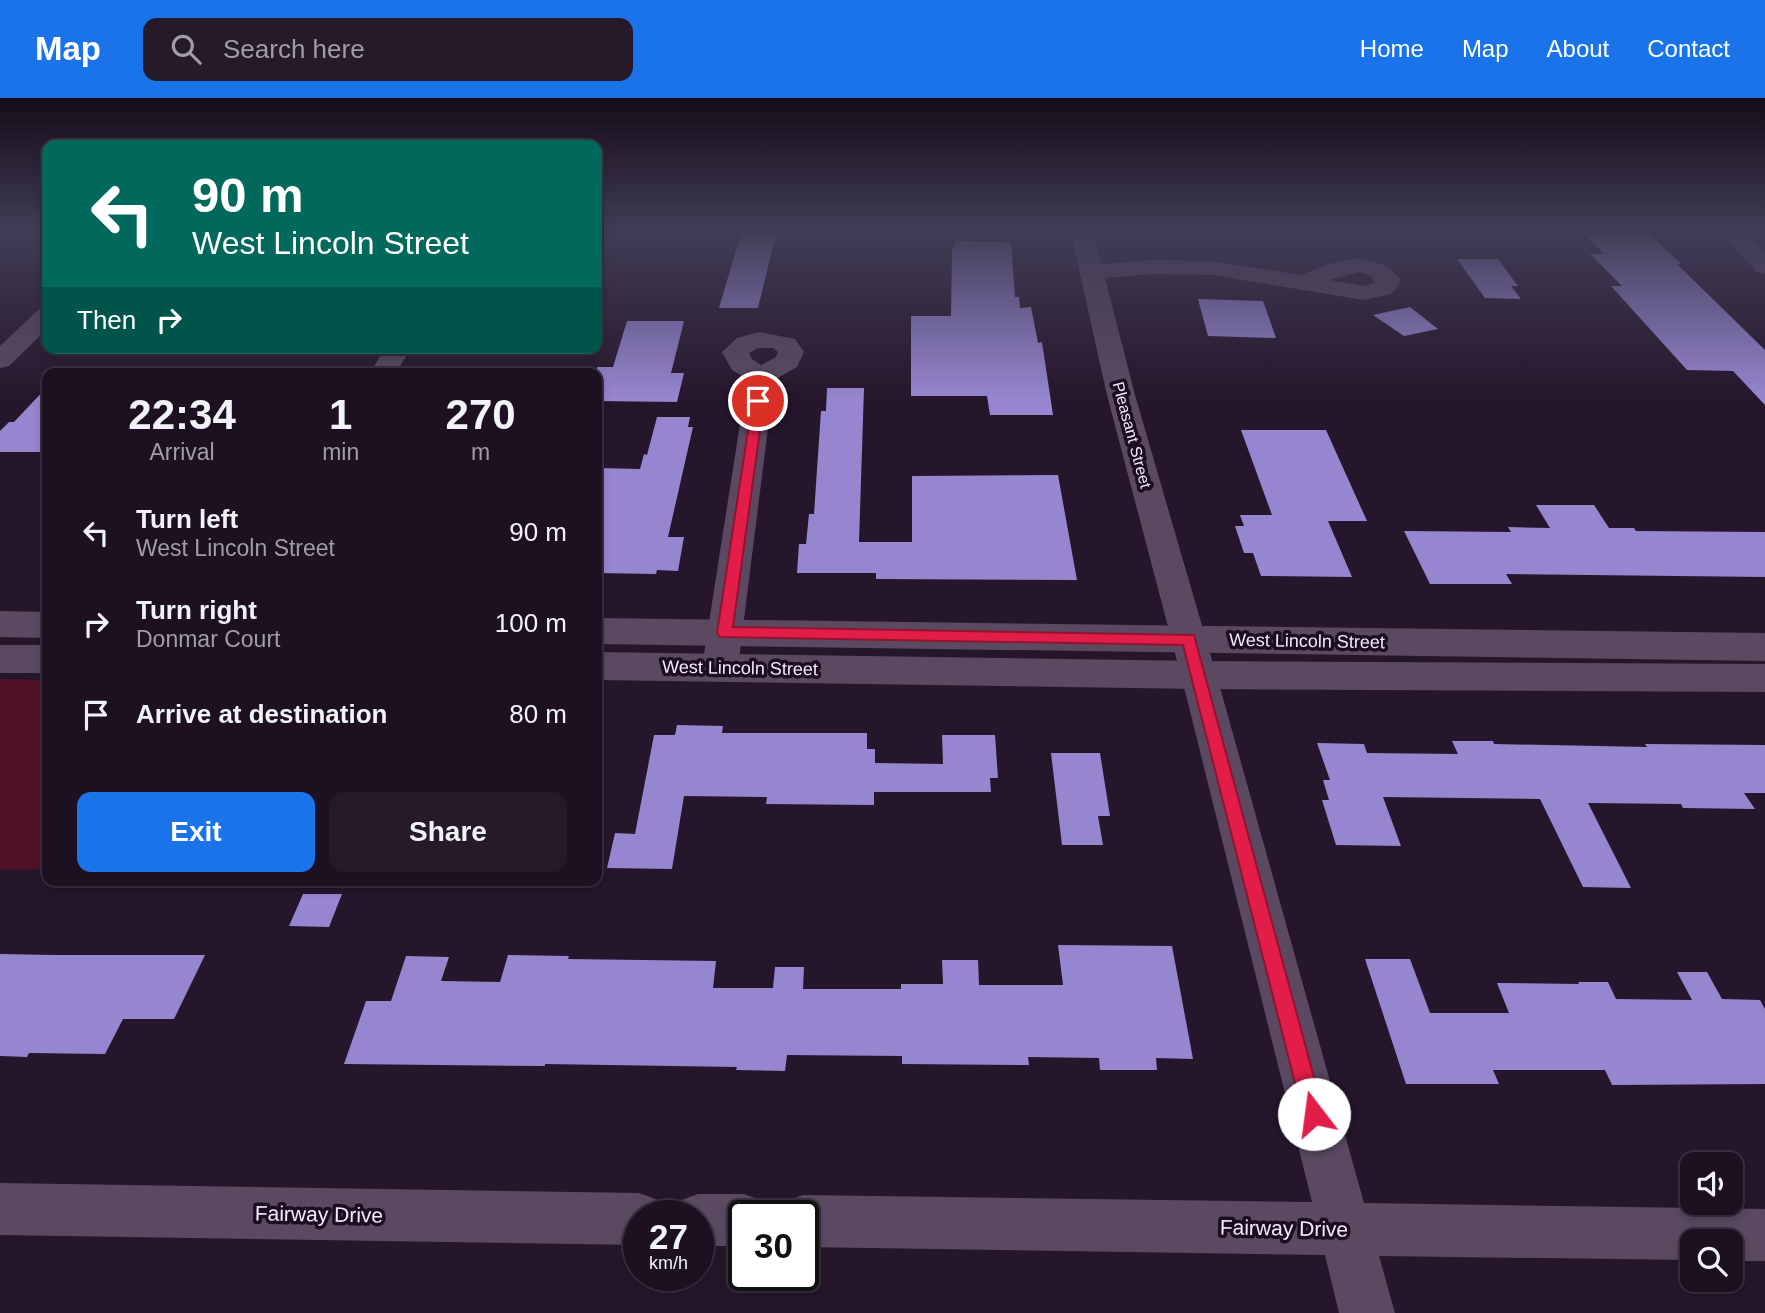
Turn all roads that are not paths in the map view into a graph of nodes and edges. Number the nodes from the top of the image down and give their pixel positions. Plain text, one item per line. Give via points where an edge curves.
1 (1095, 286) edge
2 (42, 320) edge
3 (0, 360) edge
4 (761, 376) dead end
5 (0, 624) edge
6 (42, 625) edge
7 (602, 632) edge
8 (1189, 639) junction
9 (1765, 647) edge
10 (722, 650) junction
11 (0, 659) edge
12 (42, 660) edge
13 (602, 665) edge
14 (1199, 675) junction
15 (1765, 678) edge
16 (0, 1209) edge
17 (623, 1219) edge
18 (819, 1221) edge
19 (1344, 1228) junction
20 (1765, 1235) edge
21 (1367, 1313) edge

1 - 8 street, Pleasant Street
2 - 3 street
4 - 10 street
5 - 6 street
7 - 10 street, West Lincoln Street
8 - 9 street, West Lincoln Street
8 - 10 street, West Lincoln Street
8 - 14 street, Pleasant Street
10 - 13 street, West Lincoln Street
10 - 14 street, West Lincoln Street
11 - 12 street
14 - 15 street, West Lincoln Street
14 - 19 street, Pleasant Street
16 - 17 street, Fairway Drive
18 - 19 street, Fairway Drive
19 - 20 street, Fairway Drive
19 - 21 street, Pleasant Street

